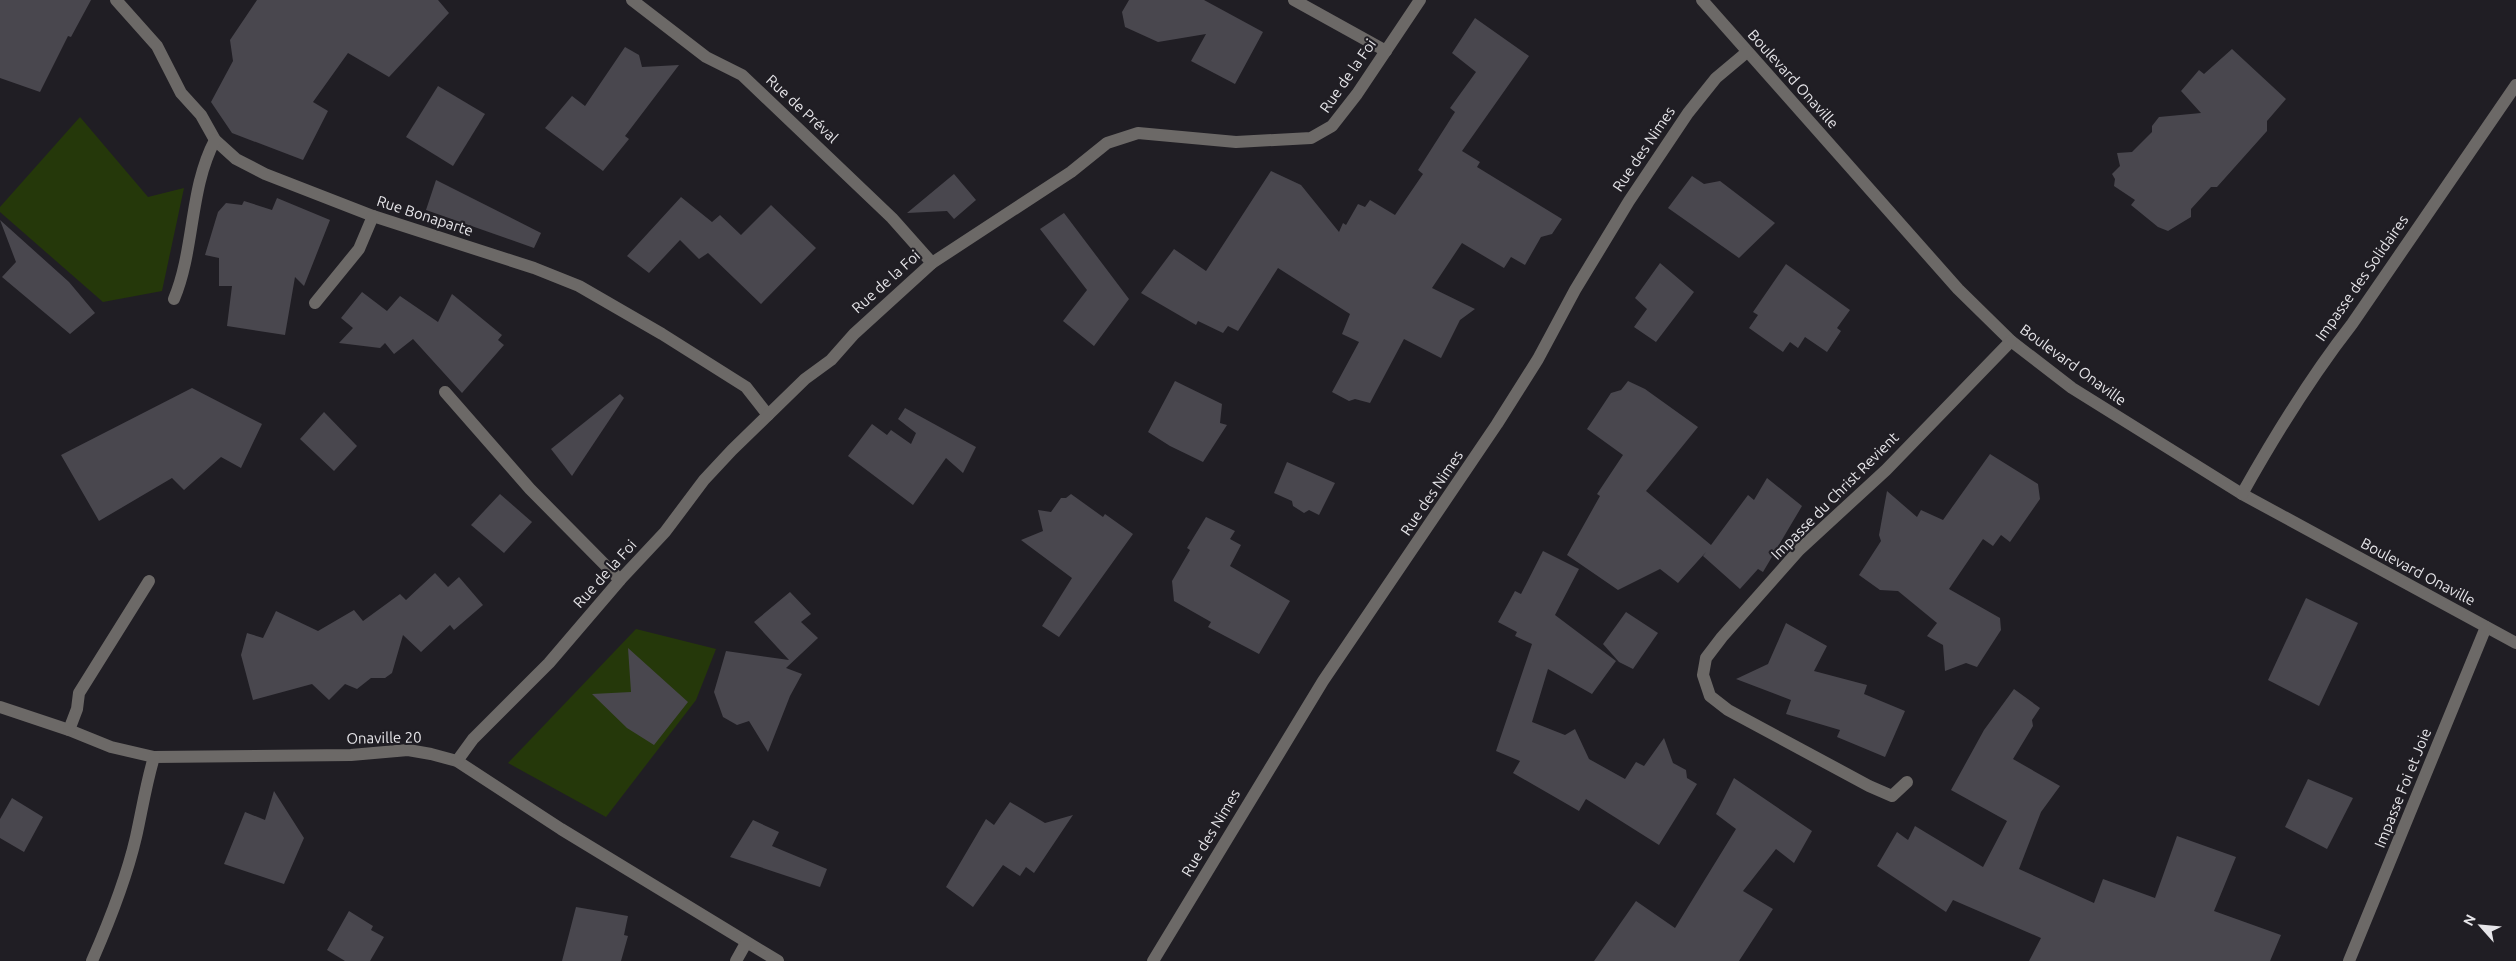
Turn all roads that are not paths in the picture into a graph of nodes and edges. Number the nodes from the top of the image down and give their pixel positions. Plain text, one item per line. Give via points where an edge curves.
1 (116, 0) edge
2 (632, 0) edge
3 (1294, 0) edge
4 (1420, 0) edge
5 (1707, 2) edge
6 (1386, 51) junction
7 (1747, 52) junction
8 (2516, 85) edge
9 (215, 140) junction
10 (373, 216) junction
11 (932, 263) junction
12 (174, 299) dead end
13 (315, 303) dead end
14 (2011, 341) junction
15 (444, 392) dead end
16 (768, 415) junction
17 (2242, 494) junction
18 (620, 580) junction
19 (149, 581) dead end
20 (2486, 627) junction
21 (2516, 643) edge
22 (0, 708) edge
23 (68, 730) junction
24 (154, 757) junction
25 (457, 761) junction
26 (1907, 782) dead end
27 (746, 943) junction
28 (92, 961) edge
29 (736, 961) edge
30 (778, 961) edge
31 (1153, 961) edge
32 (2349, 961) edge

1 - 9 street, Rue Bonaparte via 157,46 181,93
2 - 11 street, Rue de Préval via 706,57 742,75 892,218
3 - 6 street
4 - 6 street, Rue de la Foi
5 - 7 street, Boulevard Onaville
6 - 11 street, Rue de la Foi via 1332,126 1311,138 1236,142 1138,133 1107,143 1042,191
7 - 14 street, Boulevard Onaville via 1958,289
7 - 31 street, Rue des Nimes via 1716,78 1629,201 1503,416 1323,681
8 - 17 street, Impasse des Solidaires via 2324,360
9 - 10 street, Rue Bonaparte via 236,160 250,167
9 - 12 street via 207,156 182,280
10 - 13 street via 359,249
10 - 16 street, Rue Bonaparte via 534,268 579,286 746,388
11 - 16 street, Rue de la Foi
14 - 17 street, Boulevard Onaville via 2072,388
14 - 26 street, Impasse du Christ Revient via 1886,470 1799,550 1706,658 1703,675 1710,696 1728,710 1892,796
15 - 18 street via 530,490
16 - 18 street, Rue de la Foi via 704,480 665,532
17 - 20 street, Boulevard Onaville
18 - 25 street, Rue de la Foi via 549,663 472,739
19 - 23 street via 79,693 77,709
20 - 21 street, Boulevard Onaville
20 - 32 street, Impasse Foi et Joie
22 - 23 street, Onaville 20
23 - 24 street, Onaville 20 via 112,748
24 - 25 street, Onaville 20 via 351,755 408,750
24 - 28 street via 116,907
25 - 27 street, Onaville 20
27 - 29 street
27 - 30 street, Onaville 20

